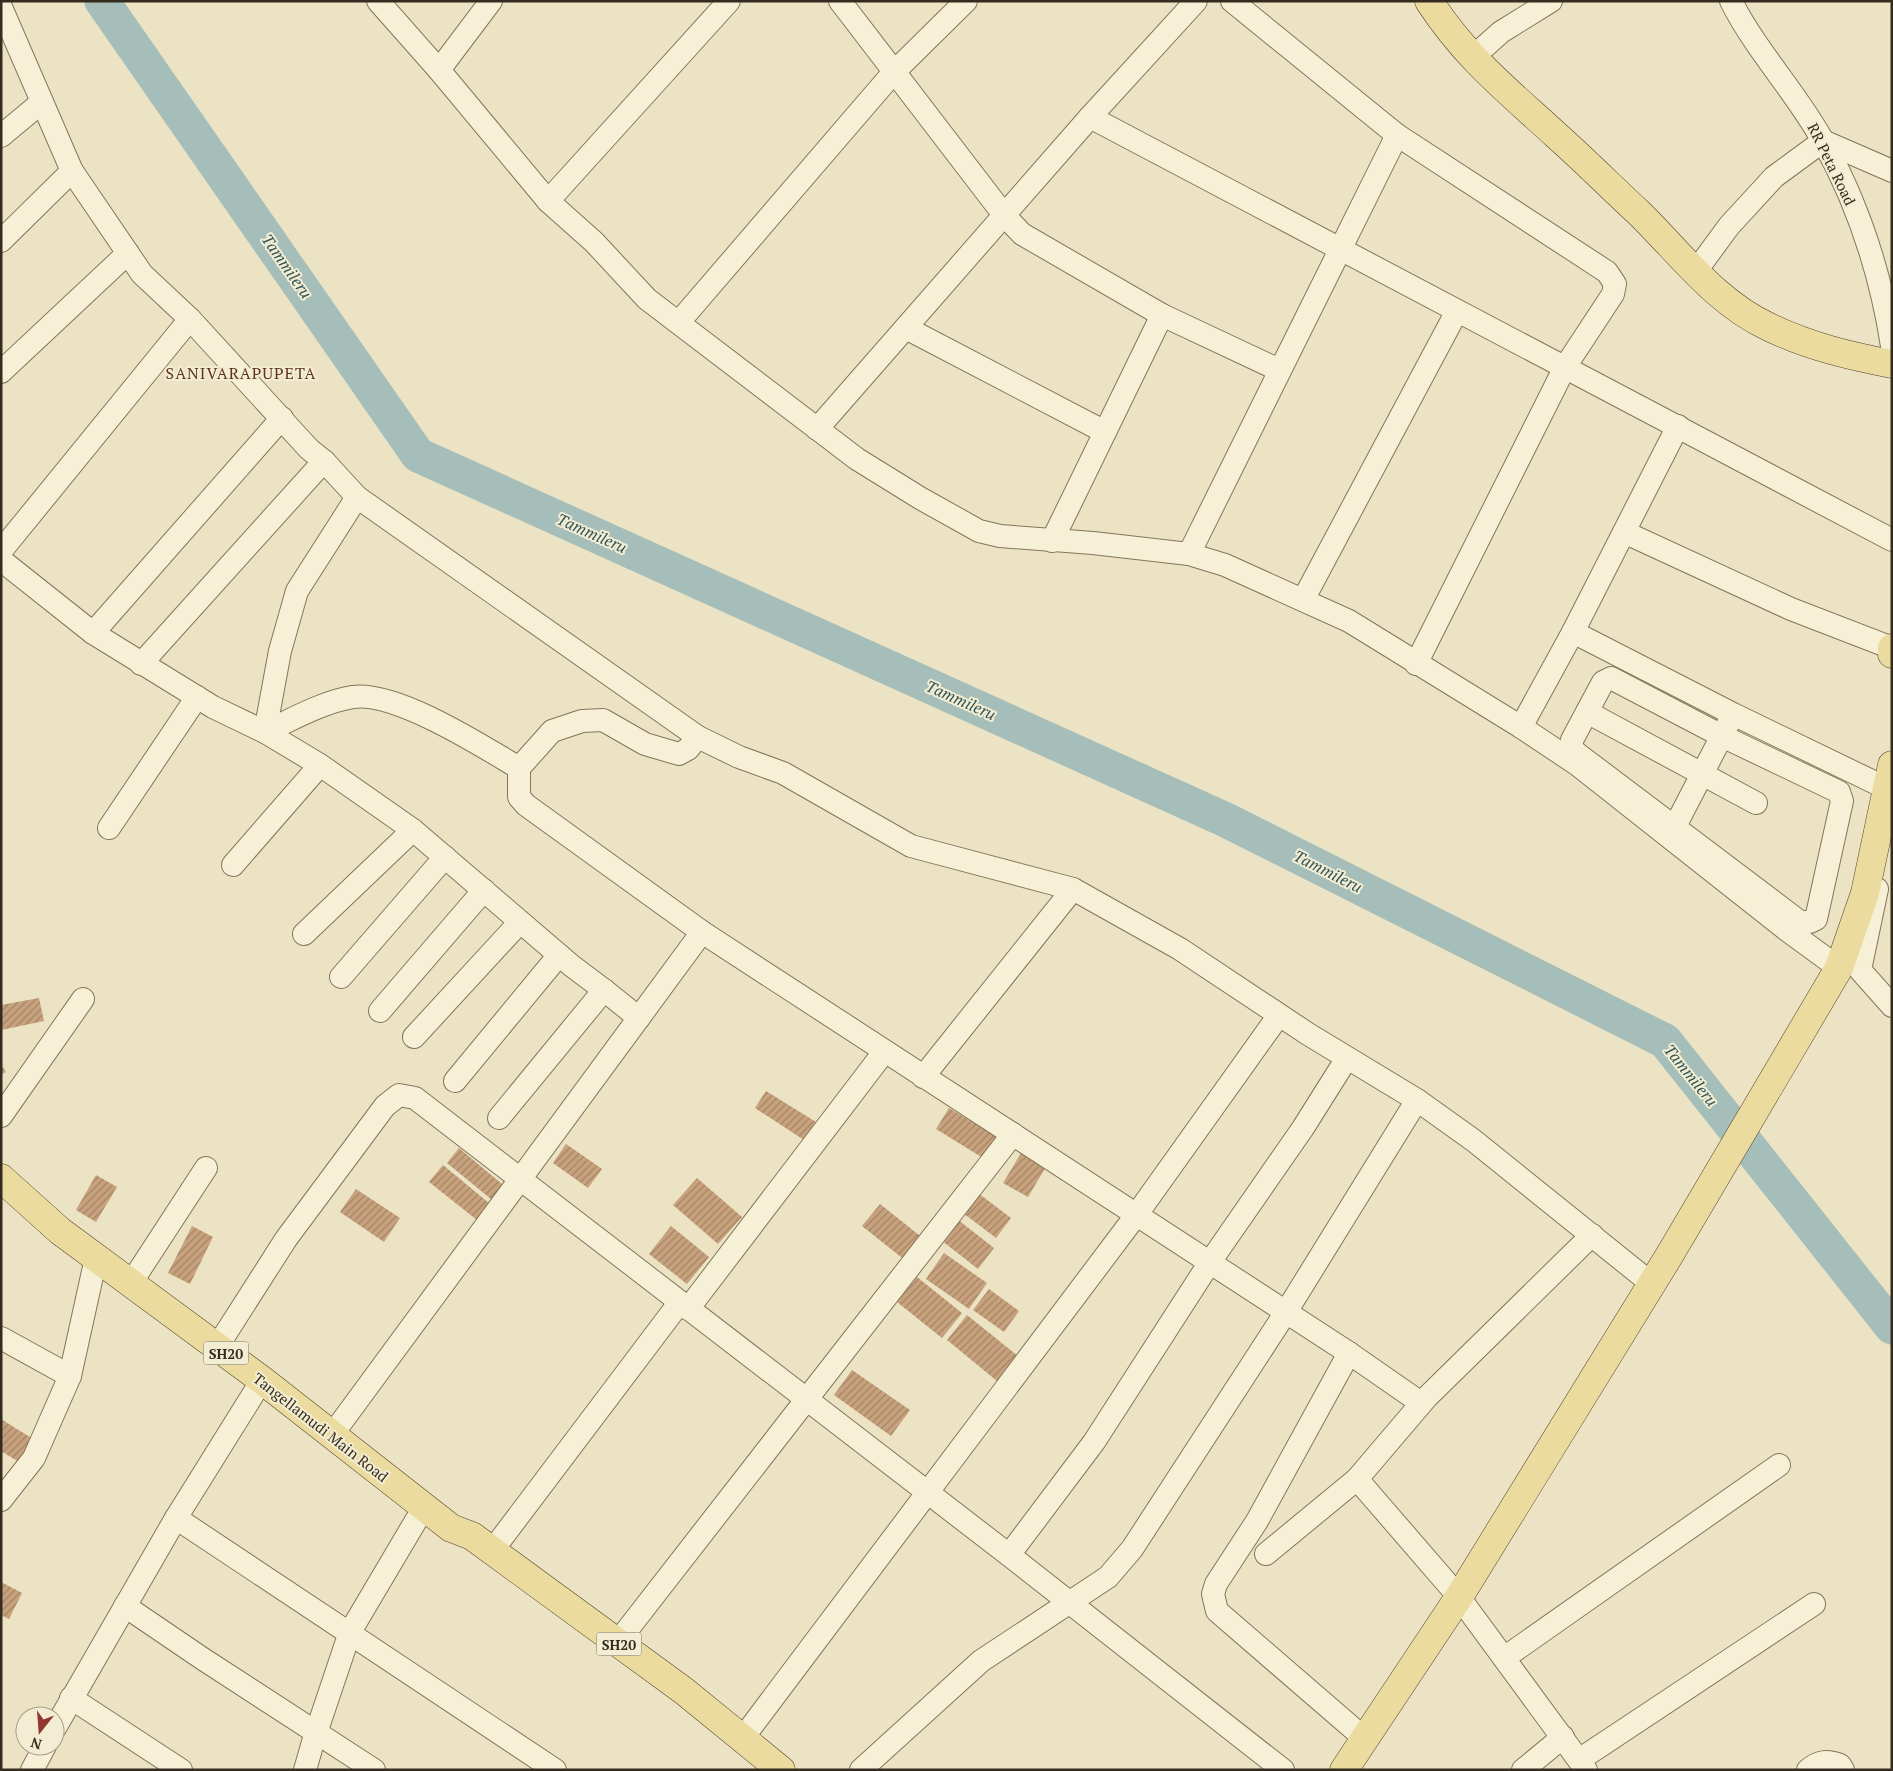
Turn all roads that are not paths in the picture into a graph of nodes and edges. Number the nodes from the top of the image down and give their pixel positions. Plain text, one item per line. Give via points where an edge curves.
1 (378, 1) edge
2 (491, 1) edge
3 (729, 1) edge
4 (840, 1) edge
5 (966, 1) edge
6 (1196, 1) edge
7 (1232, 1) edge
8 (1429, 1) edge
9 (1551, 1) edge
10 (1731, 1) edge
11 (1, 7) edge
12 (1472, 58) junction
13 (440, 70) junction
14 (893, 72) junction
15 (42, 102) junction
16 (1090, 117) junction
17 (1397, 135) junction
18 (1, 136) edge
19 (1823, 141) junction
20 (1892, 170) edge
21 (72, 171) junction
22 (548, 201) junction
23 (1004, 215) junction
24 (1, 240) edge
25 (1339, 250) junction
26 (128, 253) junction
27 (1696, 271) junction
28 (1457, 311) junction
29 (1162, 315) junction
30 (190, 318) junction
31 (679, 322) junction
32 (906, 328) junction
33 (1892, 346) edge
34 (1892, 364) edge
35 (1564, 367) junction
36 (1279, 370) junction
37 (1, 372) edge
38 (282, 418) junction
39 (1678, 426) junction
40 (817, 429) junction
41 (1105, 432) junction
42 (324, 461) junction
43 (357, 497) junction
44 (1624, 532) junction
45 (1892, 540) edge
46 (1052, 541) junction
47 (1, 550) edge
48 (1189, 554) junction
49 (1, 560) edge
50 (1303, 600) junction
51 (1573, 632) junction
52 (93, 633) junction
53 (1892, 648) edge
54 (1892, 654) edge
55 (141, 664) junction
56 (1416, 664) junction
57 (197, 697) junction
58 (1587, 712) junction
59 (1734, 714) junction
60 (1521, 727) junction
61 (265, 732) junction
62 (1722, 736) junction
63 (698, 737) junction
64 (320, 765) junction
65 (520, 768) junction
66 (1702, 774) junction
67 (1890, 777) edge
68 (1756, 803) dead end
69 (1892, 820) edge
70 (109, 828) dead end
71 (413, 830) junction
72 (1672, 831) junction
73 (445, 857) junction
74 (232, 865) dead end
75 (1073, 889) junction
76 (484, 890) junction
77 (520, 922) junction
78 (702, 932) junction
79 (304, 934) dead end
80 (559, 955) junction
81 (1839, 968) junction
82 (341, 977) dead end
83 (604, 990) junction
84 (83, 999) dead end
85 (1892, 1006) edge
86 (380, 1011) dead end
87 (1279, 1015) junction
88 (639, 1018) junction
89 (414, 1037) dead end
90 (884, 1052) junction
91 (1347, 1058) junction
92 (923, 1077) junction
93 (455, 1081) dead end
94 (1417, 1100) junction
95 (1, 1116) edge
96 (499, 1118) dead end
97 (1013, 1134) junction
98 (206, 1168) dead end
99 (1, 1178) edge
100 (520, 1180) junction
101 (1136, 1214) junction
102 (1592, 1235) junction
103 (96, 1258) junction
104 (1210, 1262) junction
105 (131, 1283) junction
106 (1652, 1284) junction
107 (684, 1306) junction
108 (1286, 1312) junction
109 (1, 1338) edge
110 (217, 1347) junction
111 (1349, 1353) junction
112 (70, 1376) junction
113 (262, 1380) junction
114 (806, 1400) junction
115 (1422, 1403) junction
116 (332, 1435) junction
117 (1779, 1465) dead end
118 (1357, 1479) junction
119 (927, 1493) junction
120 (1, 1500) edge
121 (424, 1507) junction
122 (176, 1518) junction
123 (492, 1551) junction
124 (1266, 1554) dead end
125 (1009, 1555) junction
126 (1459, 1597) junction
127 (1069, 1602) junction
128 (1814, 1604) dead end
129 (125, 1606) junction
130 (350, 1632) junction
131 (617, 1643) junction
132 (1504, 1658) junction
133 (71, 1698) junction
134 (65, 1709) edge
135 (316, 1732) junction
136 (1562, 1737) junction
137 (742, 1738) junction
138 (1364, 1738) junction
139 (40, 1756) edge
140 (1582, 1765) edge
141 (552, 1769) edge
142 (32, 1770) edge
143 (181, 1770) edge
144 (306, 1770) edge
145 (374, 1770) edge
146 (781, 1770) edge
147 (860, 1770) edge
148 (1283, 1770) edge
149 (1344, 1770) edge
150 (1523, 1770) edge
151 (1808, 1770) edge
152 (1843, 1770) edge

1 - 13 street
2 - 13 street
3 - 22 street
4 - 14 street
5 - 14 street
6 - 16 street
7 - 17 street
8 - 12 main road via 1449,32
9 - 12 street via 1501,32
10 - 19 street, RR Peta Road
11 - 15 street
12 - 27 main road via 1556,134
13 - 22 street
14 - 23 street
14 - 31 street
15 - 18 street
15 - 21 street
16 - 23 street
16 - 25 street
17 - 25 street
17 - 35 street via 1607,272 1615,284 1613,294
19 - 20 street
19 - 27 street via 1774,176 1729,226
19 - 33 street, RR Peta Road via 1866,237 1887,314
21 - 24 street
21 - 26 street
22 - 31 street via 594,242 647,299
23 - 29 street via 1022,234
23 - 32 street
25 - 28 street
25 - 36 street
26 - 30 street via 142,274
26 - 37 street
27 - 34 main road via 1722,298 1768,327 1839,354
28 - 35 street
28 - 50 street
29 - 36 street
29 - 41 street
30 - 38 street
30 - 47 street
31 - 40 street
32 - 40 street
32 - 41 street
35 - 39 street
35 - 56 street
36 - 48 street
38 - 42 street
38 - 52 street
39 - 44 street
39 - 45 street
40 - 46 street via 857,459 979,531
41 - 46 street
42 - 43 street
42 - 55 street
43 - 61 street via 297,591 280,651
43 - 63 street
44 - 51 street
44 - 53 street via 1791,609
46 - 48 street via 1113,544
48 - 50 street via 1225,565
49 - 52 street
50 - 56 street via 1349,621
51 - 59 street
51 - 60 street
52 - 55 street
53 - 54 main road
55 - 57 street
56 - 60 street
57 - 61 street
57 - 70 street
58 - 62 street via 1603,682 1611,678
58 - 66 street
58 - 72 street via 1572,740 1575,752
59 - 62 street
59 - 67 street
60 - 72 street
61 - 64 street
61 - 65 street via 330,703 356,697 396,703 461,733
62 - 66 street
62 - 72 street via 1833,788 1842,797 1816,919 1800,922
63 - 65 street via 680,754 645,744 603,720 582,721 552,731
63 - 75 street via 783,773 911,846
64 - 71 street
64 - 74 street
65 - 78 street via 519,797 526,805
66 - 68 street
66 - 72 street
67 - 81 main road via 1865,893
69 - 85 street via 1860,970
71 - 73 street
71 - 79 street
72 - 81 street via 1787,930
73 - 76 street
73 - 82 street
75 - 87 street via 1180,950
75 - 92 street
76 - 77 street
76 - 86 street
77 - 80 street
77 - 89 street
78 - 88 street
78 - 90 street
80 - 83 street
80 - 93 street
81 - 106 main road
83 - 88 street
83 - 96 street
84 - 95 street
87 - 91 street
87 - 101 street
88 - 100 street
90 - 92 street
90 - 107 street
91 - 94 street
91 - 104 street
92 - 97 street
94 - 102 street via 1473,1140
94 - 108 street
97 - 101 street
97 - 114 street
98 - 105 street
99 - 103 main road, Tangellamudi Main Road / SH20 via 60,1231
100 - 107 street
100 - 110 street via 416,1098 399,1095 385,1106 286,1238
100 - 116 street
101 - 104 street
101 - 119 street
102 - 106 street
102 - 115 street
103 - 105 main road, Tangellamudi Main Road / SH20
103 - 112 street
104 - 108 street
104 - 125 street via 1094,1442
105 - 110 main road, Tangellamudi Main Road / SH20
106 - 126 main road
107 - 114 street
107 - 123 street
108 - 111 street
108 - 127 street via 1132,1549 1108,1576
109 - 112 street
110 - 113 main road, Tangellamudi Main Road / SH20
111 - 115 street
111 - 138 street via 1213,1594 1217,1611
112 - 120 street via 34,1458
113 - 116 main road, Tangellamudi Main Road / SH20
113 - 122 street
114 - 119 street
114 - 131 street
115 - 118 street
116 - 121 main road, Tangellamudi Main Road / SH20
117 - 132 street
118 - 124 street
118 - 126 street
119 - 125 street
119 - 137 street
121 - 123 main road, Tangellamudi Main Road / SH20 via 451,1528 472,1536
121 - 130 street
122 - 129 street
122 - 130 street
123 - 131 main road, SH20
125 - 127 street
126 - 132 street
126 - 138 main road
127 - 147 street via 981,1661
127 - 148 street
128 - 140 street
129 - 133 street
129 - 135 street
130 - 135 street
130 - 141 street
131 - 137 main road, SH20
132 - 136 street
133 - 134 street
133 - 143 street
135 - 144 street
135 - 145 street
136 - 140 street
136 - 150 street
137 - 146 main road, SH20
138 - 149 main road
139 - 142 street
151 - 152 street via 1816,1763 1829,1761 1840,1765

